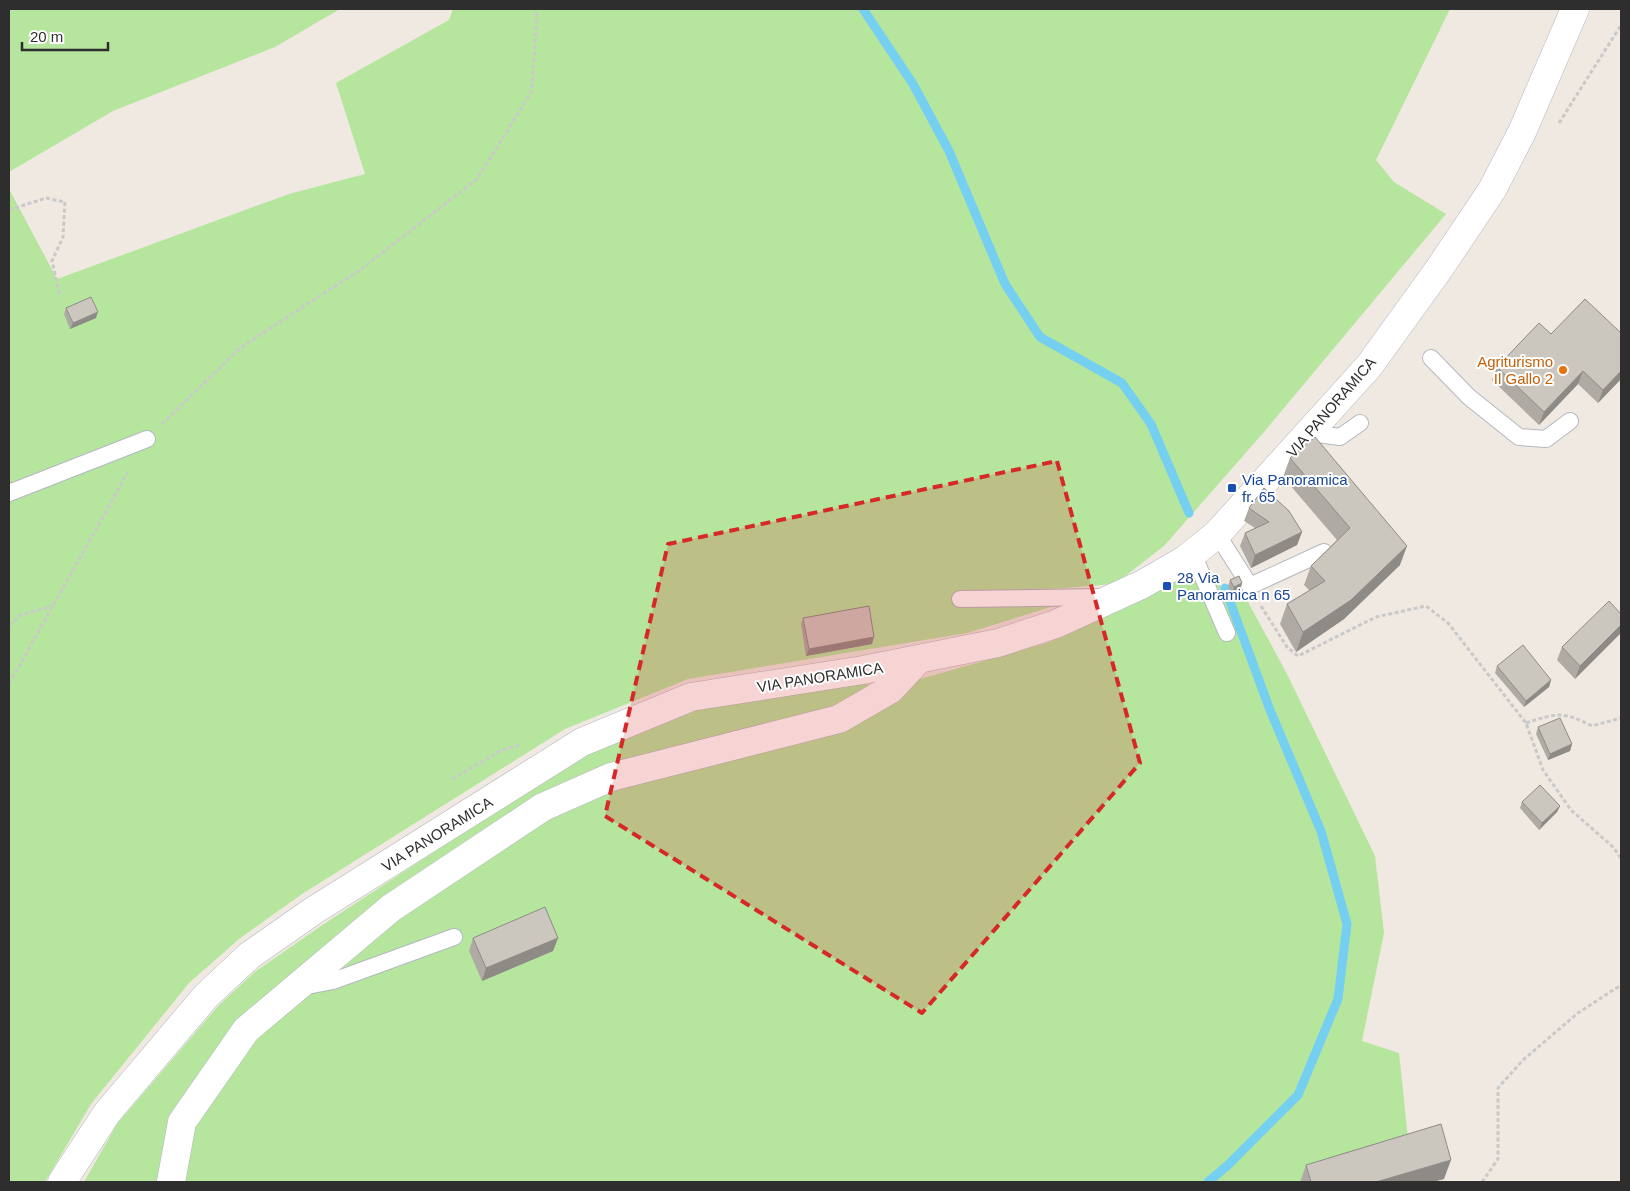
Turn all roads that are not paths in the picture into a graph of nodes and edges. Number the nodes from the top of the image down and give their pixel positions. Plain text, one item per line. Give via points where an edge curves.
1 (1576, 9) edge
2 (1431, 358) dead end
3 (1570, 420) dead end
4 (1360, 423) dead end
5 (1309, 433) junction
6 (147, 439) road end
7 (9, 493) edge
8 (1217, 534) junction
9 (1324, 552) edge
10 (1193, 554) junction
11 (1115, 596) junction
12 (960, 599) dead end
13 (1227, 633) dead end
14 (917, 660) junction
15 (454, 937) dead end
16 (297, 988) junction
17 (62, 1182) edge
18 (171, 1182) edge

1 - 5 street, VIA PANORAMICA via 1522,132 1492,190 1369,366
2 - 3 lane via 1469,397 1519,437 1546,439
4 - 5 lane via 1340,437
5 - 8 street, VIA PANORAMICA
6 - 7 lane
8 - 9 lane via 1250,586
8 - 10 street, VIA PANORAMICA
10 - 11 street, VIA PANORAMICA via 1143,584
10 - 13 lane
11 - 12 lane
11 - 14 street, VIA PANORAMICA via 1056,624 998,643
14 - 16 street, VIA PANORAMICA via 891,689 839,719 611,777 543,807 391,908
14 - 17 street, VIA PANORAMICA via 691,697 582,742 313,911 250,955 206,996 107,1113
15 - 16 lane via 334,981
16 - 18 street, VIA PANORAMICA via 246,1030 182,1122

